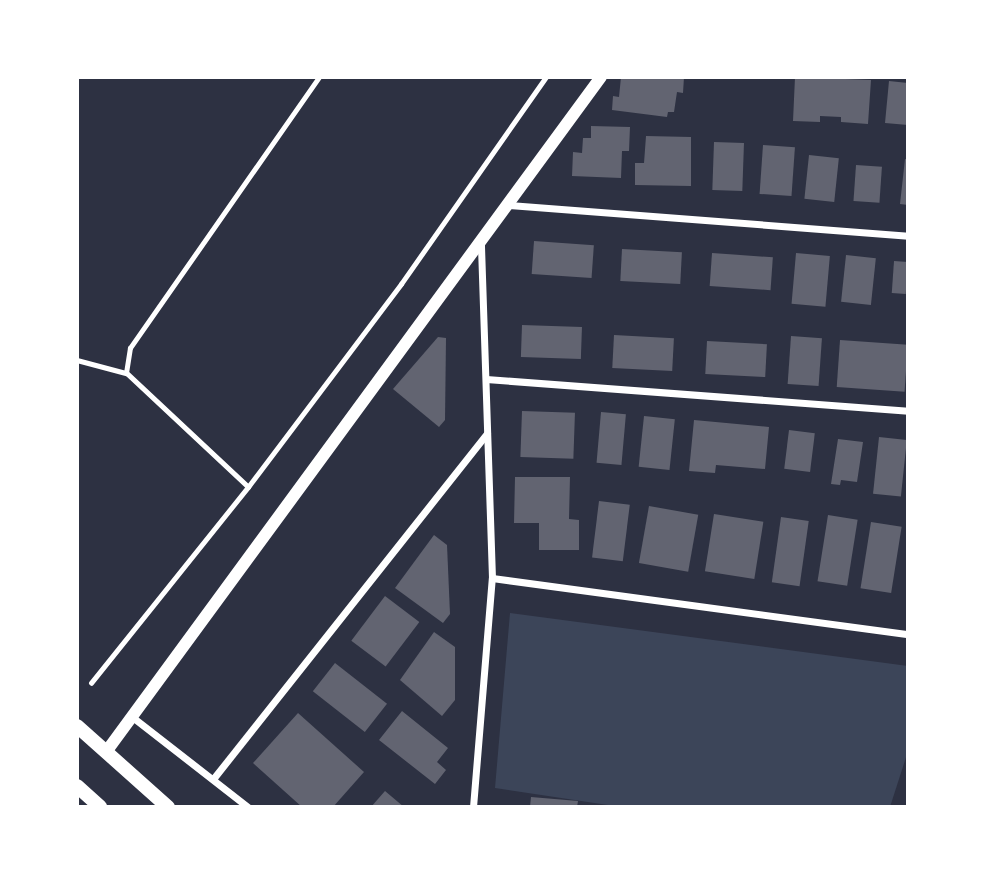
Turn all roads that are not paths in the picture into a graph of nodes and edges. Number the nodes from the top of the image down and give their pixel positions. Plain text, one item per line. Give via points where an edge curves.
1 (319, 77) edge
2 (546, 77) edge
3 (601, 77) edge
4 (509, 205) junction
5 (908, 236) edge
6 (481, 243) junction
7 (77, 360) edge
8 (126, 373) junction
9 (486, 379) junction
10 (908, 411) edge
11 (487, 433) junction
12 (248, 487) junction
13 (492, 578) junction
14 (908, 634) edge
15 (91, 683) dead end
16 (130, 715) junction
17 (77, 726) edge
18 (106, 752) junction
19 (213, 779) junction
20 (77, 786) edge
21 (100, 807) edge
22 (167, 807) edge
23 (248, 807) edge
24 (472, 807) edge

1 - 8 lane via 130,348
2 - 12 lane via 401,284
3 - 4 street
4 - 5 street
4 - 6 street
6 - 9 street
6 - 16 street
7 - 8 lane
8 - 12 lane
9 - 10 street
9 - 11 street
11 - 13 street
11 - 19 street
12 - 15 lane
13 - 14 street
13 - 24 street
16 - 18 street
16 - 19 street
17 - 18 main road
18 - 22 main road
19 - 23 street
20 - 21 main road

